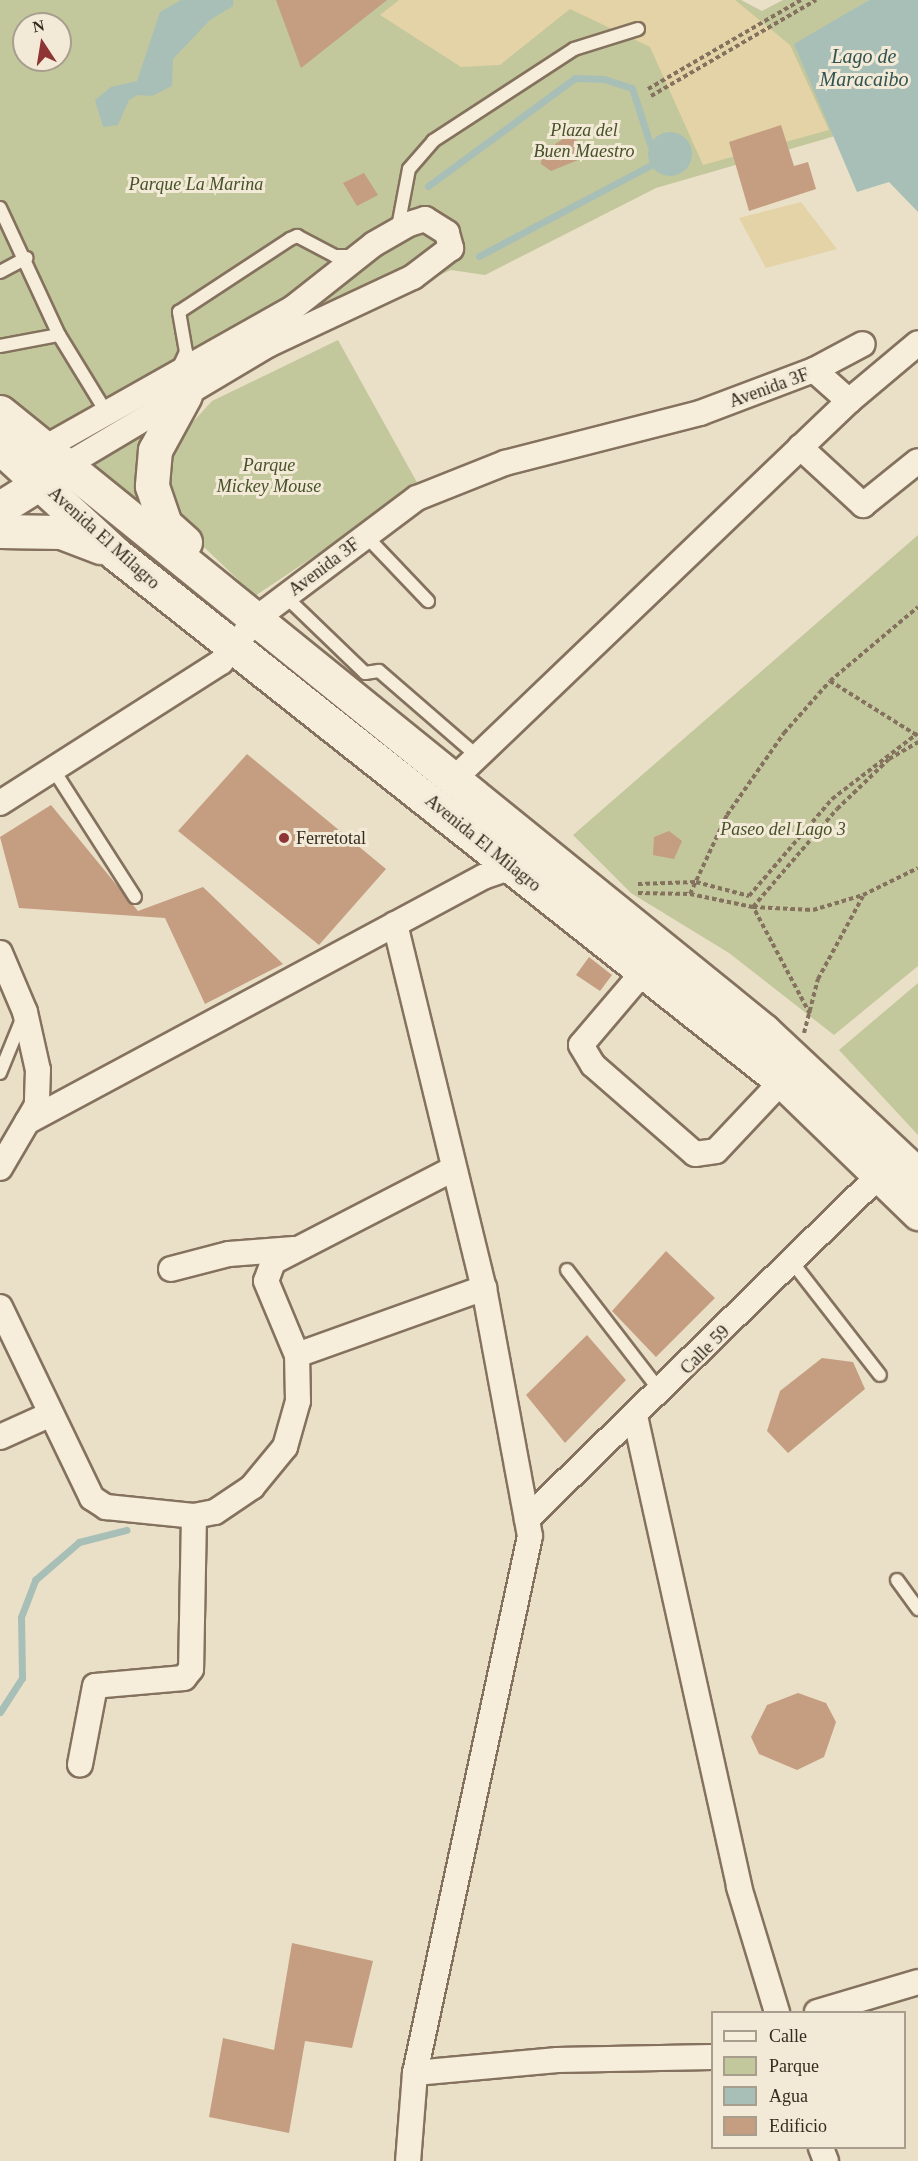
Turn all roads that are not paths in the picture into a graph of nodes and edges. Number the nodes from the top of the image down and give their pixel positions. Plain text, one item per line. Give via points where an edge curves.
1 (638, 29) dead end
2 (0, 208) edge
3 (396, 231) junction
4 (360, 256) junction
5 (26, 258) junction
6 (0, 272) edge
7 (59, 334) junction
8 (918, 343) edge
9 (864, 344) dead end
10 (0, 346) edge
11 (814, 369) junction
12 (181, 383) junction
13 (849, 401) junction
14 (0, 411) edge
15 (105, 411) junction
16 (800, 447) junction
17 (918, 461) edge
18 (30, 462) edge
19 (0, 508) edge
20 (0, 531) edge
21 (366, 536) junction
22 (116, 554) junction
23 (225, 592) junction
24 (285, 596) junction
25 (428, 602) dead end
26 (257, 618) junction
27 (234, 646) junction
28 (477, 756) junction
29 (53, 769) junction
30 (454, 779) junction
31 (0, 803) edge
32 (512, 867) junction
33 (135, 897) dead end
34 (395, 924) junction
35 (0, 952) edge
36 (644, 971) junction
37 (25, 1012) junction
38 (0, 1073) edge
39 (782, 1081) junction
40 (27, 1122) junction
41 (0, 1168) edge
42 (453, 1169) junction
43 (918, 1174) edge
44 (879, 1176) junction
45 (918, 1213) edge
46 (299, 1248) junction
47 (792, 1262) junction
48 (171, 1269) dead end
49 (567, 1270) dead end
50 (484, 1288) junction
51 (0, 1307) edge
52 (297, 1355) junction
53 (880, 1376) dead end
54 (662, 1392) junction
55 (51, 1414) junction
56 (635, 1416) junction
57 (0, 1437) edge
58 (194, 1516) junction
59 (527, 1520) junction
60 (897, 1580) dead end
61 (918, 1609) edge
62 (80, 1765) dead end
63 (918, 1982) edge
64 (776, 2011) edge
65 (824, 2011) edge
66 (711, 2057) edge
67 (415, 2073) junction
68 (408, 2161) edge

1 - 3 lane via 574,49 433,141 409,170
2 - 5 lane
3 - 4 street
3 - 12 street via 425,219 447,233 452,248 413,277
4 - 12 street via 293,308
4 - 12 lane via 335,255 297,236 178,312 186,352
5 - 6 lane
5 - 7 lane
7 - 10 lane
7 - 15 lane
8 - 13 street
9 - 11 street
11 - 13 street, Avenida 3F
11 - 21 street, Avenida 3F via 700,413 459,479 417,498
12 - 15 street
12 - 18 street
12 - 23 main road via 155,450 152,486 165,524 218,572
13 - 16 street
14 - 18 main road
15 - 18 street
16 - 17 street via 862,505
16 - 28 street
18 - 19 main road
18 - 22 main road, Avenida El Milagro
18 - 23 main road, Avenida El Milagro
20 - 22 main road via 61,531
21 - 24 street, Avenida 3F
21 - 25 lane
22 - 27 main road, Avenida El Milagro
23 - 26 main road, Avenida El Milagro
24 - 26 street, Avenida 3F
24 - 28 lane via 365,673 379,671
26 - 27 street, Avenida 3F
26 - 30 main road, Avenida El Milagro
27 - 29 street via 221,662
27 - 32 main road, Avenida El Milagro
28 - 30 street
29 - 31 street
29 - 33 lane
30 - 43 main road, Avenida El Milagro via 764,1031
32 - 34 street
32 - 36 main road, Avenida El Milagro
34 - 40 street
34 - 42 street
35 - 37 street
36 - 39 main road, Avenida El Milagro
36 - 39 street via 581,1046 593,1065 695,1154 716,1151
37 - 38 lane
37 - 40 street via 38,1070 37,1105
39 - 44 main road, Avenida El Milagro
40 - 41 street
42 - 46 street
42 - 50 street
44 - 45 main road, Avenida El Milagro
44 - 47 street, Calle 59
46 - 48 street via 229,1254
46 - 52 street via 273,1262 266,1281
47 - 53 lane
47 - 54 street, Calle 59
49 - 54 lane
50 - 52 street
50 - 59 street
51 - 55 street
52 - 58 street via 298,1401 285,1447 252,1487 215,1512
54 - 56 street, Calle 59
55 - 57 street
55 - 58 street via 98,1505
56 - 59 street, Calle 59
56 - 64 street via 739,1887
58 - 62 street via 189,1674 95,1686
59 - 67 street via 529,1557
60 - 61 lane
63 - 65 street
66 - 67 street via 557,2060
67 - 68 street

